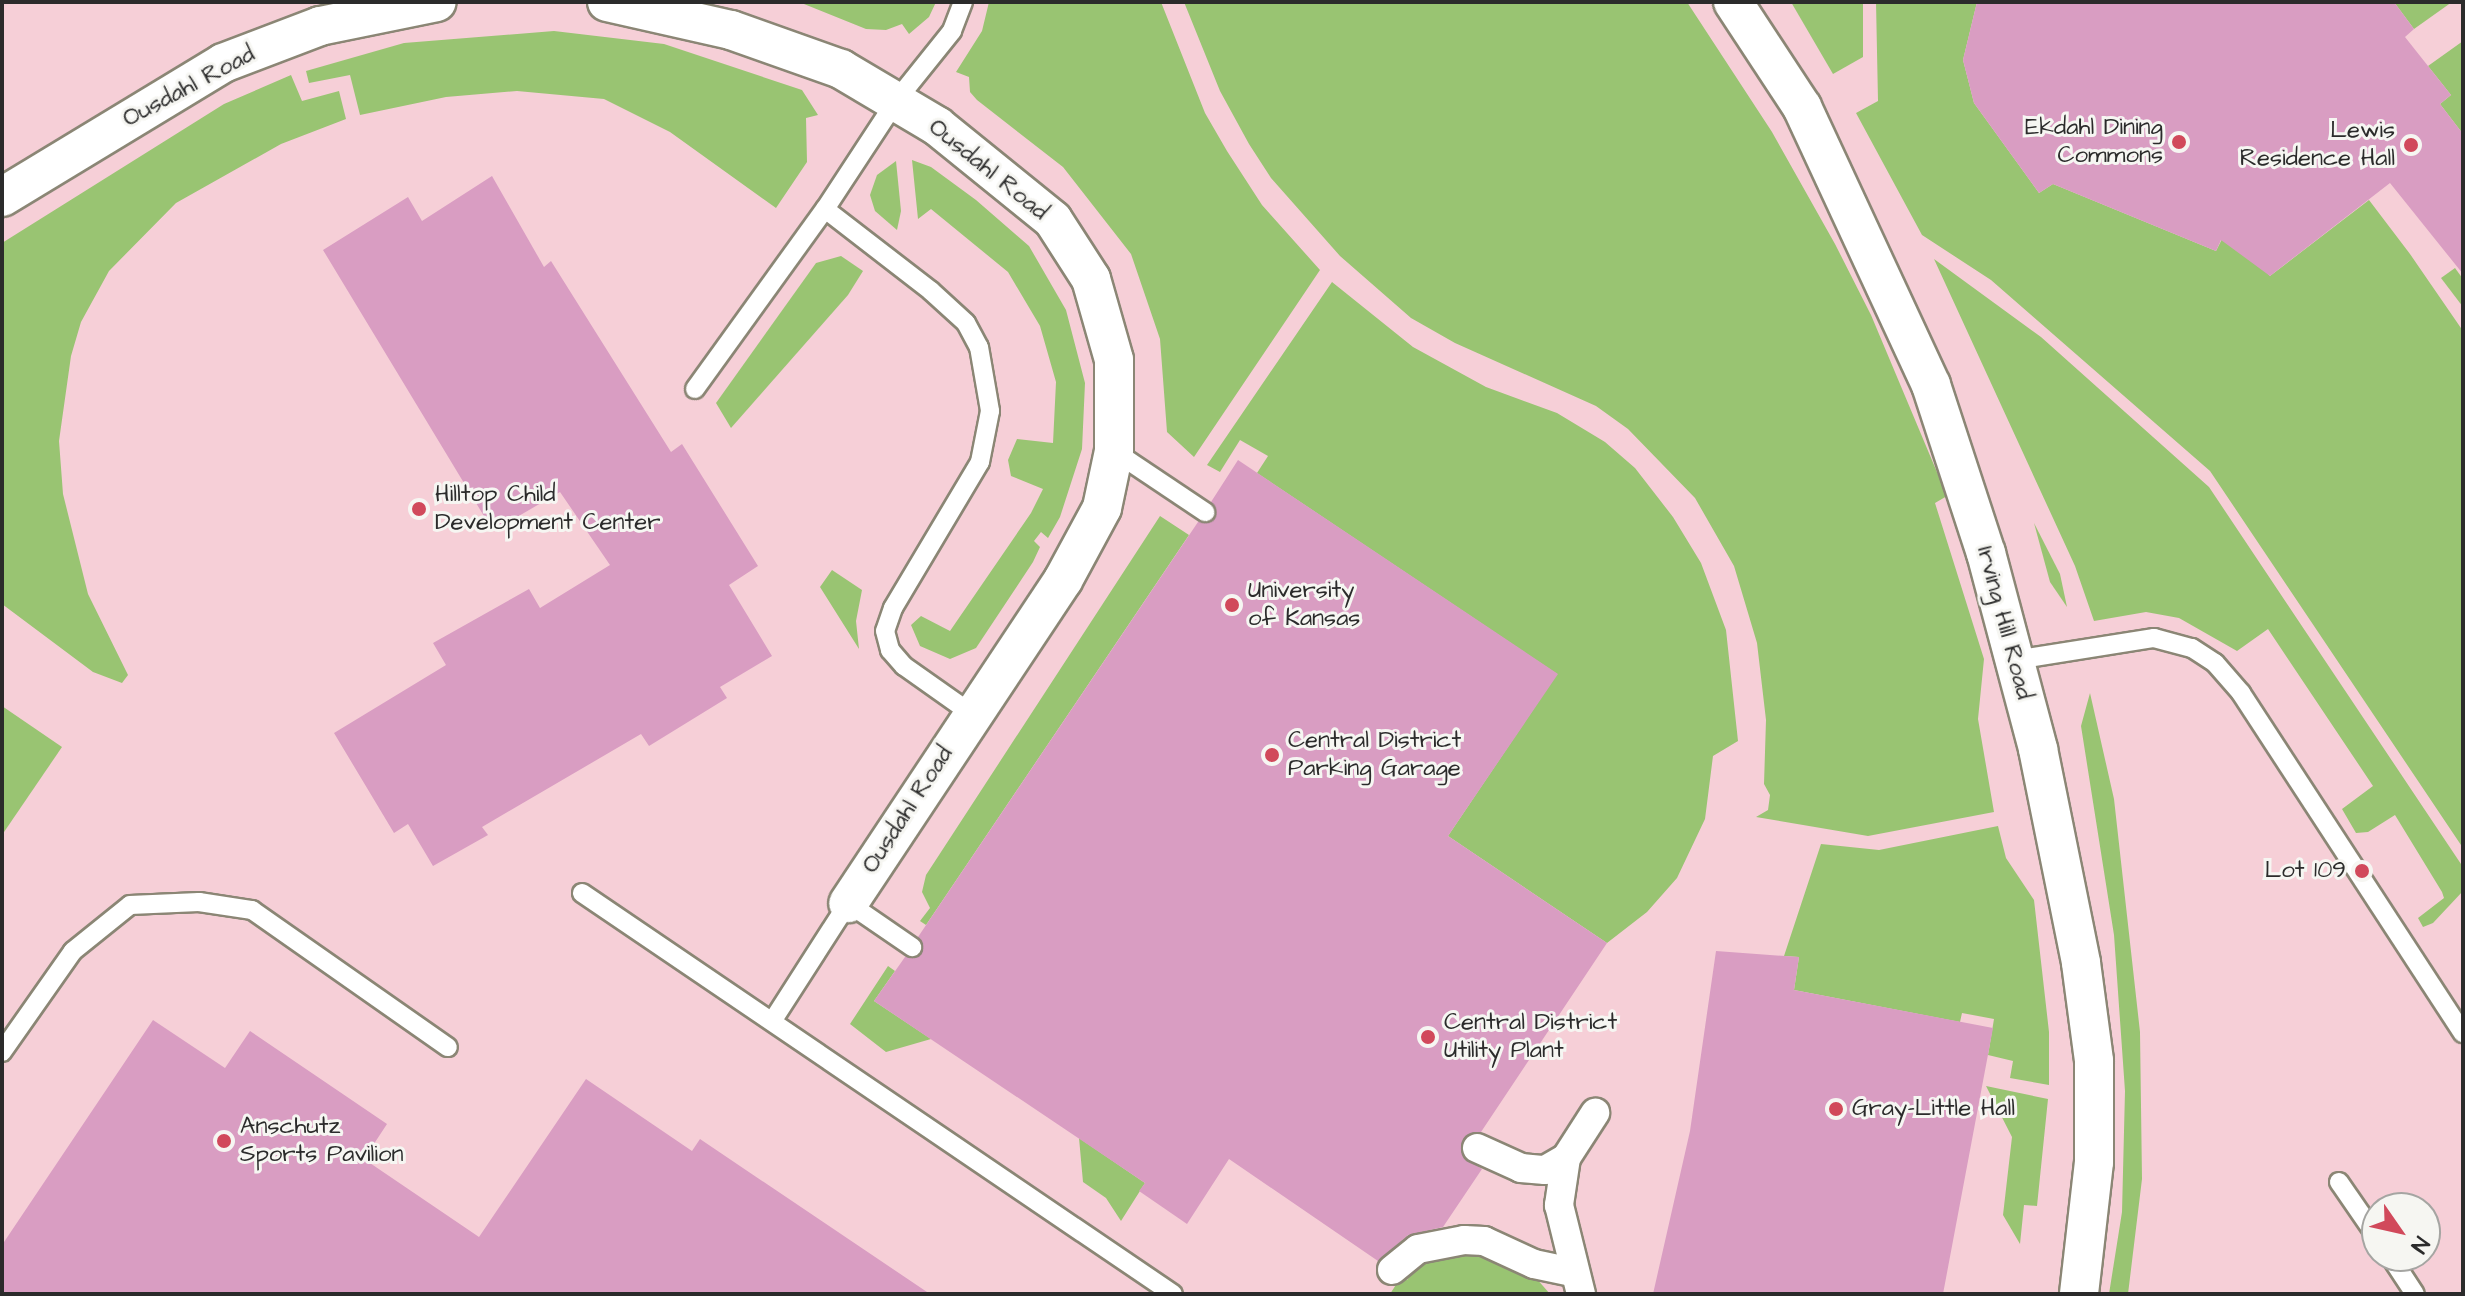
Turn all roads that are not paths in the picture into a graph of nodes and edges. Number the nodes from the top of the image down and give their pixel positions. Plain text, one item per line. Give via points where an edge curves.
1 (437, 2) edge
2 (607, 2) edge
3 (963, 2) edge
4 (1733, 2) edge
5 (896, 101) junction
6 (2, 197) edge
7 (825, 209) junction
8 (695, 389) dead end
9 (1114, 451) junction
10 (1205, 512) dead end
11 (2015, 660) junction
12 (972, 714) junction
13 (582, 893) dead end
14 (848, 903) junction
15 (912, 947) dead end
16 (773, 1020) junction
17 (2463, 1033) edge
18 (448, 1047) dead end
19 (2, 1052) edge
20 (1595, 1113) dead end
21 (1477, 1148) dead end
22 (1566, 1158) junction
23 (1521, 1168) junction
24 (2339, 1182) dead end
25 (2361, 1214) edge
26 (1561, 1216) junction
27 (1392, 1270) dead end
28 (2401, 1272) edge
29 (1577, 1283) edge
30 (1173, 1294) edge
31 (2079, 1294) edge
32 (2415, 1294) edge

1 - 6 street, Ousdahl Road via 320,26 223,63
2 - 5 street, Ousdahl Road via 731,30 841,69
3 - 5 lane via 952,31
4 - 11 street, Irving Hill Road via 1802,107 1931,385
5 - 7 lane
5 - 9 street, Ousdahl Road via 1001,174 1053,220 1091,279 1114,360
7 - 8 lane
7 - 12 lane via 966,323 987,375 989,430 980,462 893,608 885,631 890,650 904,666
9 - 10 lane
9 - 12 street, Ousdahl Road via 1102,508
11 - 17 lane via 2154,638 2192,648 2215,663 2241,693
11 - 31 street, Irving Hill Road via 2051,810 2094,1061 2094,1162
12 - 14 street, Ousdahl Road
13 - 16 lane
14 - 15 lane
14 - 16 lane
16 - 30 lane
18 - 19 lane via 252,910 199,902 130,905 73,951
20 - 22 street
21 - 23 street
22 - 23 street via 1545,1170
22 - 26 street
23 - 26 street
24 - 25 lane
26 - 29 street
27 - 29 street via 1418,1249 1484,1241
28 - 32 lane

